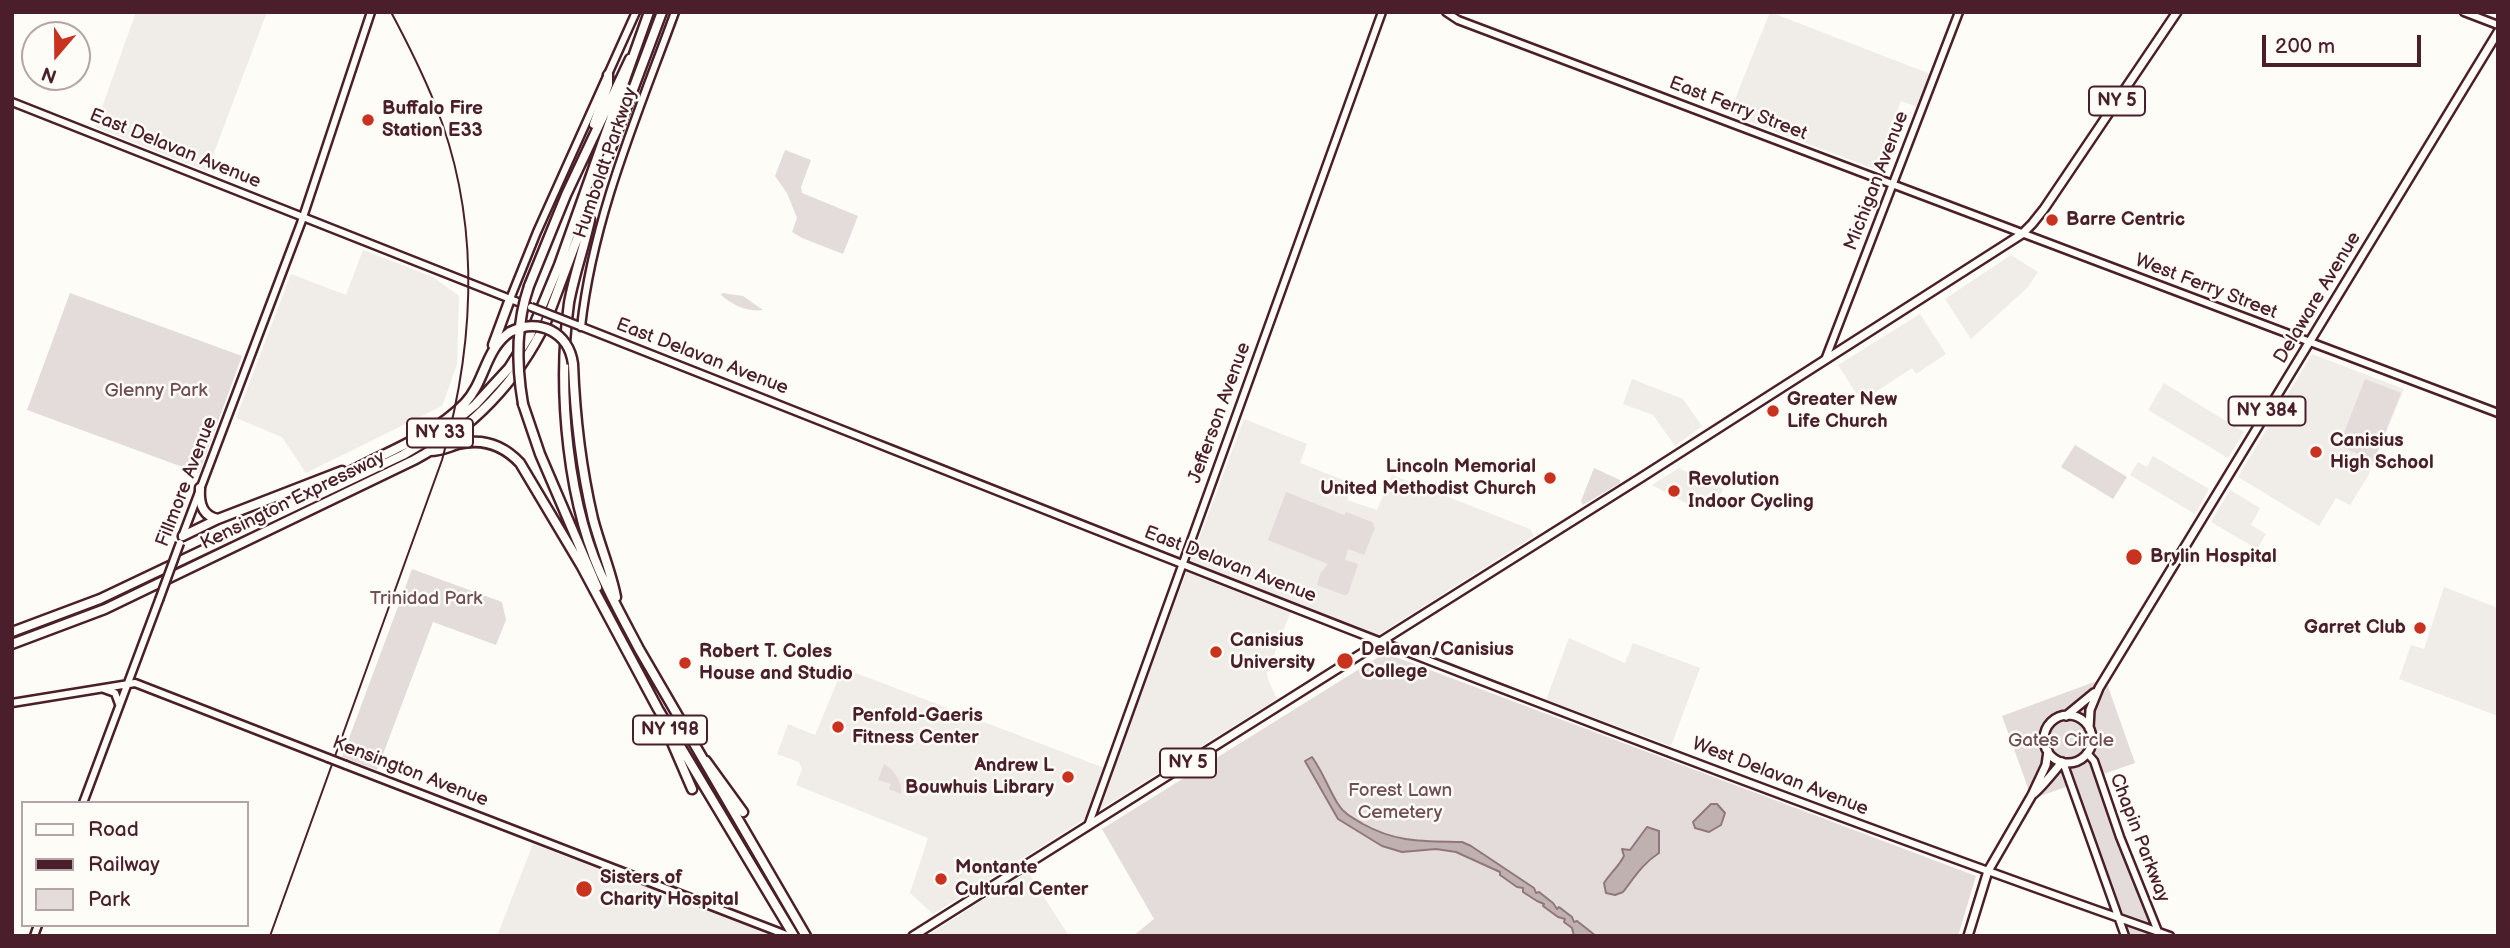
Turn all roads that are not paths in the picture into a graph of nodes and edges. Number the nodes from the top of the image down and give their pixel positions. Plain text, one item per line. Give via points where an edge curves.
1 (371, 12) edge
2 (636, 12) edge
3 (649, 12) edge
4 (662, 12) edge
5 (676, 12) edge
6 (1382, 12) edge
7 (1446, 12) edge
8 (1959, 12) edge
9 (2176, 12) edge
10 (2463, 12) edge
11 (2498, 25) edge
12 (2498, 32) edge
13 (635, 52) junction
14 (608, 75) junction
15 (12, 102) edge
16 (575, 176) junction
17 (1893, 185) junction
18 (590, 210) junction
19 (303, 217) junction
20 (2022, 234) junction
21 (510, 299) junction
22 (579, 326) junction
23 (2308, 342) junction
24 (491, 352) junction
25 (1825, 360) junction
26 (2498, 414) edge
27 (430, 451) junction
28 (377, 458) junction
29 (200, 488) junction
30 (218, 519) junction
31 (234, 535) junction
32 (181, 539) junction
33 (1183, 564) junction
34 (601, 603) junction
35 (617, 603) junction
36 (12, 632) edge
37 (1380, 642) junction
38 (12, 644) edge
39 (127, 684) junction
40 (2099, 688) junction
41 (99, 689) junction
42 (12, 703) edge
43 (119, 706) junction
44 (658, 709) junction
45 (2066, 716) junction
46 (2089, 728) junction
47 (2048, 751) junction
48 (2087, 753) junction
49 (701, 756) junction
50 (2063, 762) junction
51 (692, 789) dead end
52 (2032, 795) junction
53 (84, 801) edge
54 (743, 812) dead end
55 (1088, 826) junction
56 (1988, 871) junction
57 (2118, 918) junction
58 (2159, 934) edge
59 (790, 935) edge
60 (806, 936) edge
61 (913, 936) edge
62 (1968, 936) edge
63 (2125, 936) edge
64 (2170, 936) edge

1 - 19 street, Fillmore Avenue
2 - 14 street, Humboldt Parkway
3 - 13 highway, Kensington Expressway / NY 33
4 - 18 highway, Kensington Expressway / NY 33
5 - 22 street, Humboldt Parkway via 601,219
6 - 33 street, Jefferson Avenue
7 - 17 street, East Ferry Street
8 - 17 street, Michigan Avenue
9 - 20 main road, NY 5 via 2044,209
10 - 11 street
12 - 23 main road, Delaware Avenue / NY 384
13 - 16 highway
13 - 31 highway, Kensington Expressway / NY 33 via 546,301 503,375 468,412 429,440
14 - 16 highway
14 - 21 street, Humboldt Parkway
15 - 19 street, East Delavan Avenue
16 - 34 highway, bridge via 528,286 518,366 523,404 540,454
17 - 20 street, East Ferry Street
17 - 25 street, Michigan Avenue
18 - 27 highway, Kensington Expressway / NY 33 via 550,314 525,361 480,412
18 - 35 highway via 568,312 565,406 581,510 607,588
19 - 21 street, East Delavan Avenue
19 - 29 street, Fillmore Avenue
20 - 23 street, West Ferry Street
20 - 25 main road, NY 5
21 - 22 street, East Delavan Avenue, bridge
21 - 24 highway
22 - 33 street, East Delavan Avenue
23 - 26 street, West Ferry Street
23 - 40 main road, Delaware Avenue / NY 384
24 - 28 highway via 479,384 465,403 433,429
24 - 35 highway, bridge via 510,331 526,326 548,329 566,343 573,364 583,472
25 - 37 main road, NY 5
27 - 34 highway via 479,442 513,456
27 - 38 highway, Kensington Expressway / NY 33 via 105,609
28 - 30 highway
28 - 31 highway
29 - 30 highway via 204,511
29 - 32 street, Fillmore Avenue
30 - 32 highway
31 - 36 highway, Kensington Expressway / NY 33 via 100,599
32 - 39 street, Fillmore Avenue, bridge
33 - 37 street, East Delavan Avenue
33 - 55 street, Jefferson Avenue
34 - 44 highway, NY 198
35 - 49 highway, NY 198 via 648,667
37 - 55 main road, NY 5
37 - 56 street, West Delavan Avenue
39 - 41 street, Kensington Avenue
39 - 43 street, Fillmore Avenue
39 - 59 street, Kensington Avenue, bridge via 135,683
40 - 45 main road, Delaware Avenue / NY 384
40 - 46 main road, Delaware Avenue / NY 384
41 - 42 street, Kensington Avenue
41 - 43 street via 116,694
43 - 53 street, Fillmore Avenue
44 - 51 highway
44 - 59 highway, NY 198
45 - 46 main road via 2080,719
45 - 47 main road, NY 384 via 2048,727
46 - 48 main road, NY 384 via 2092,740
47 - 50 main road
47 - 52 main road, NY 384
48 - 50 main road via 2074,762
48 - 58 street, Chapin Parkway via 2094,761
49 - 54 highway
49 - 60 highway, NY 198
50 - 52 main road, NY 384
50 - 57 street
52 - 56 main road, NY 384
55 - 61 main road, NY 5
56 - 57 street, West Delavan Avenue
56 - 62 main road, NY 384
57 - 58 street, West Delavan Avenue
57 - 63 street
58 - 64 street, West Delavan Avenue

